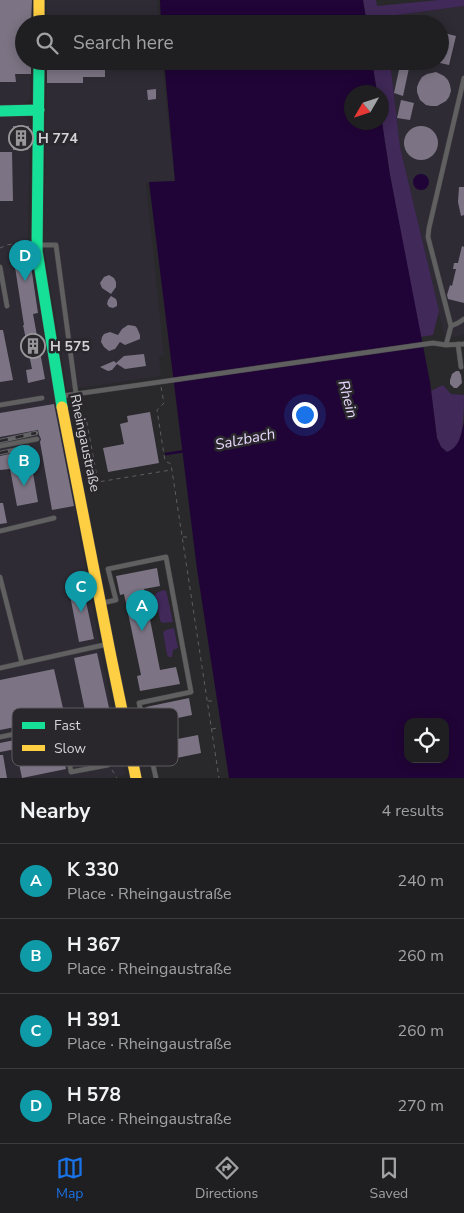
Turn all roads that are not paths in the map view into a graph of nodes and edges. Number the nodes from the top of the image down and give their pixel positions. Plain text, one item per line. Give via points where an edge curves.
1 (39, 0) edge
2 (39, 15) edge
3 (39, 70) edge
4 (464, 78) edge
5 (39, 110) junction
6 (0, 111) edge
7 (32, 243) junction
8 (0, 266) edge
9 (7, 306) dead end
10 (464, 319) edge
11 (451, 326) junction
12 (458, 344) junction
13 (464, 344) edge
14 (446, 346) junction
15 (461, 367) dead end
16 (76, 394) junction
17 (60, 396) junction
18 (42, 398) dead end
19 (0, 405) edge
20 (37, 439) dead end
21 (0, 446) edge
22 (54, 518) dead end
23 (0, 531) edge
24 (0, 577) edge
25 (100, 604) junction
26 (108, 644) junction
27 (22, 663) junction
28 (0, 668) edge
29 (121, 708) edge
30 (140, 708) edge
31 (70, 766) edge
32 (103, 766) edge

1 - 2 street
3 - 5 street, Rheingaustraße
4 - 11 lane via 428,228
5 - 6 street
5 - 7 street, Rheingaustraße
7 - 16 lane via 56,245
7 - 17 street, Rheingaustraße
8 - 9 lane
10 - 11 lane
11 - 14 lane
12 - 13 lane
12 - 14 lane
12 - 15 lane
14 - 16 lane via 433,343
16 - 17 lane
17 - 25 street, Rheingaustraße
18 - 19 lane
20 - 21 lane
22 - 23 lane
24 - 27 lane
25 - 26 street, Rheingaustraße
25 - 30 lane via 116,600 108,569 166,557 191,692 139,703
26 - 27 lane
26 - 29 street, Rheingaustraße
27 - 28 lane
31 - 32 lane via 71,772

